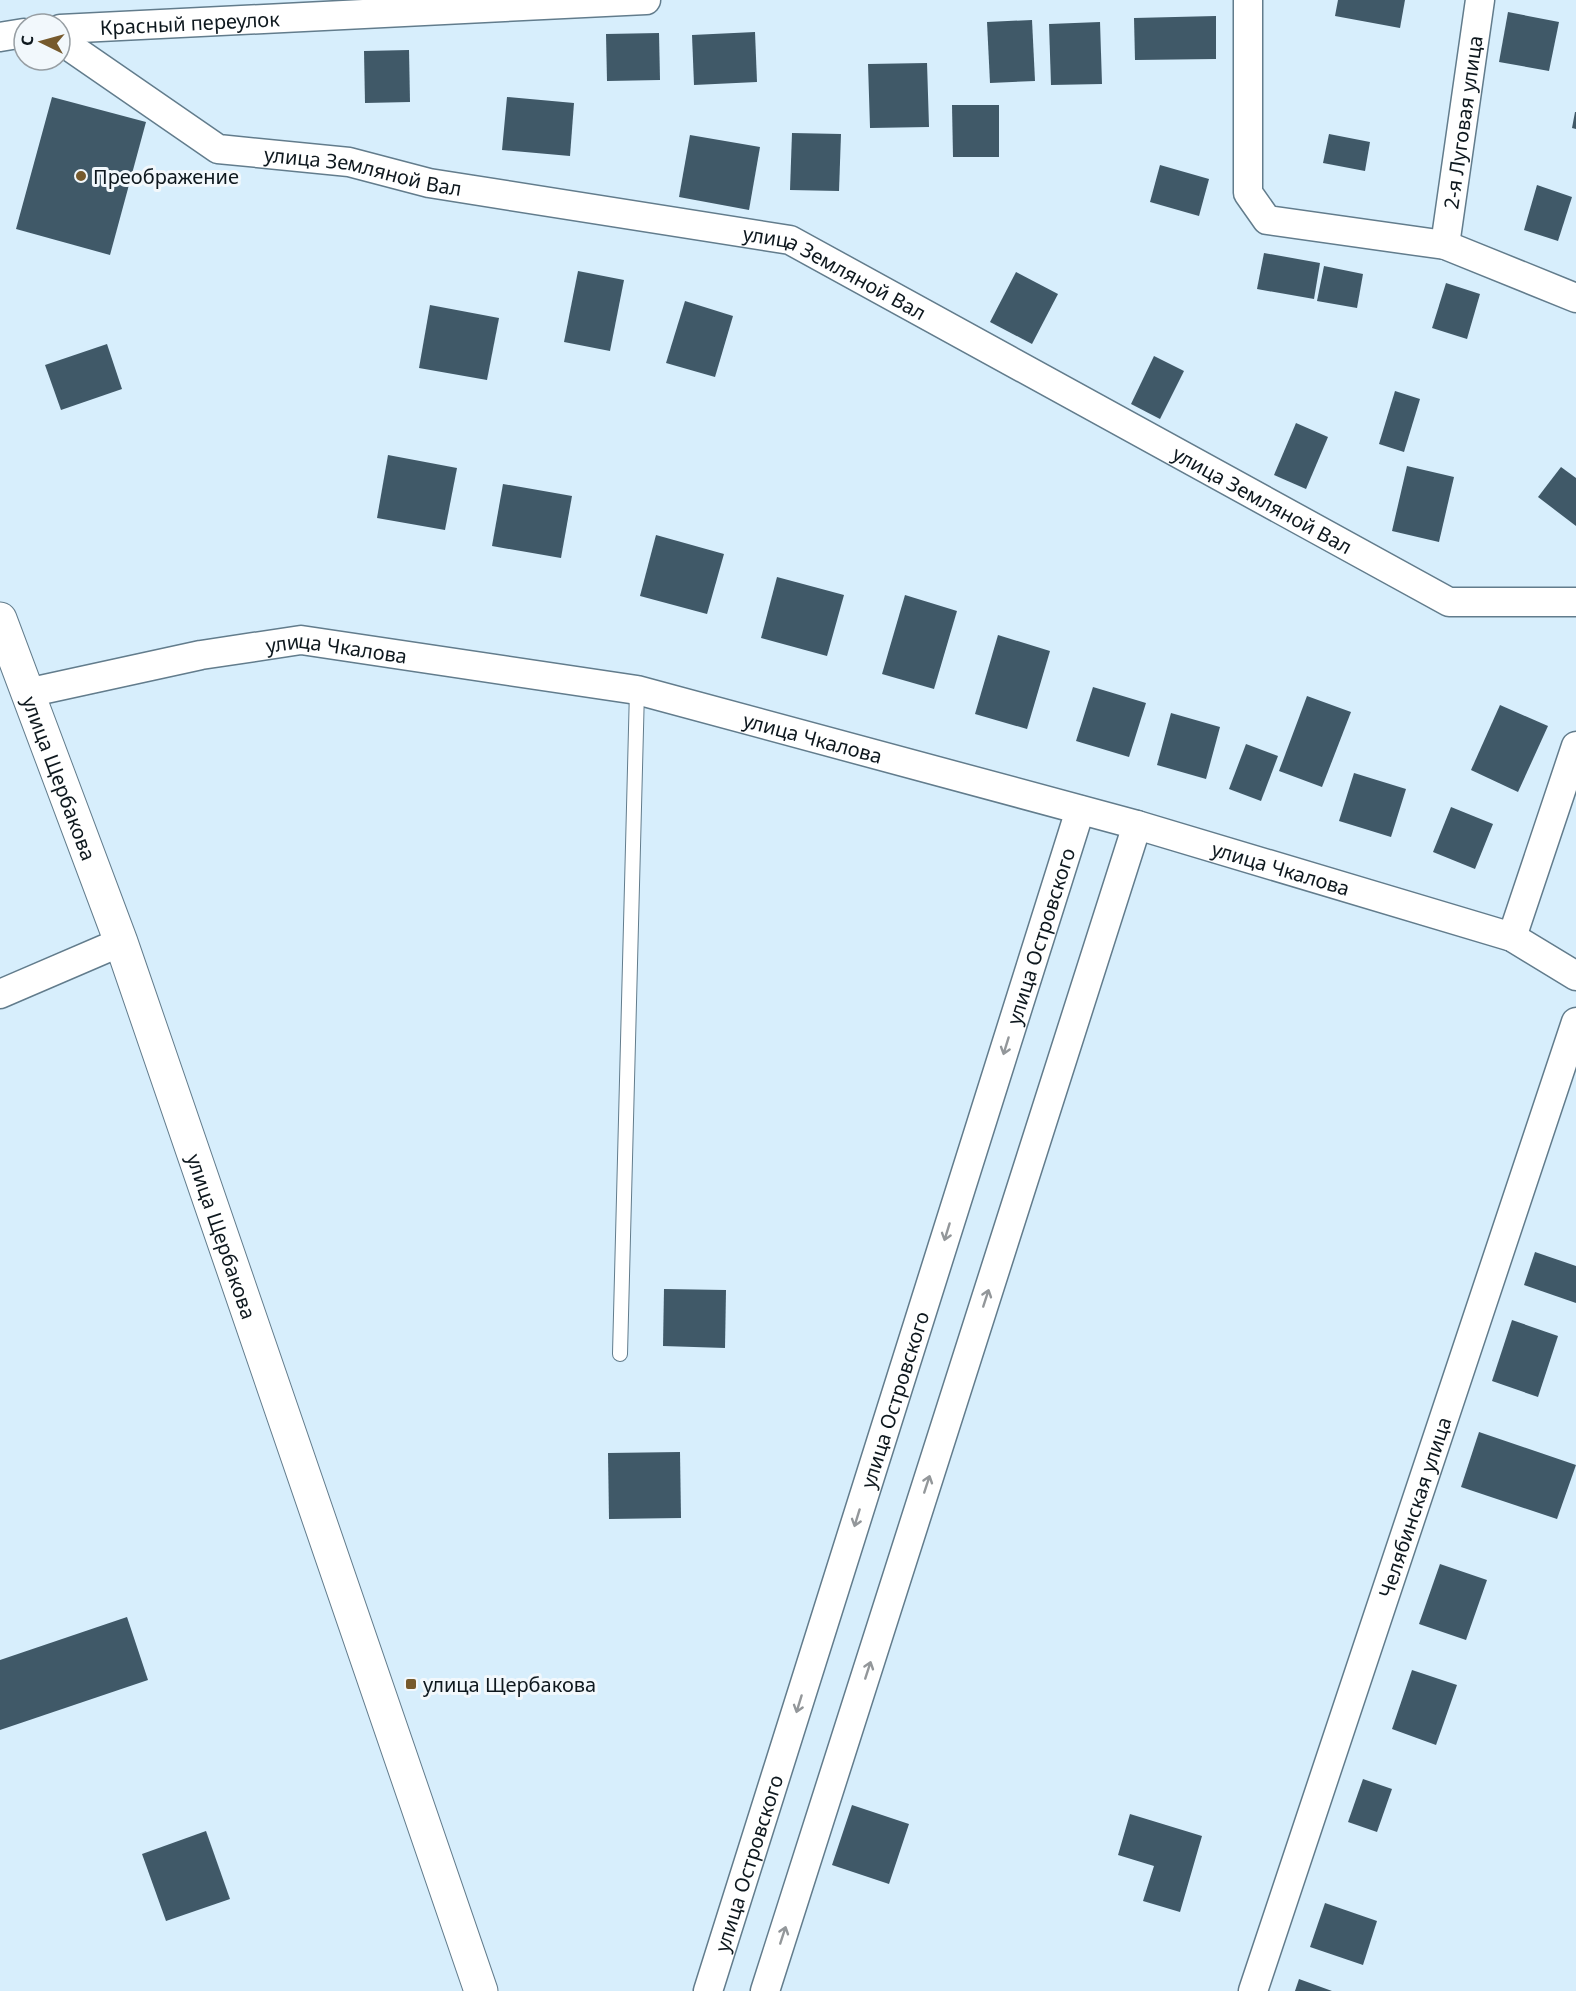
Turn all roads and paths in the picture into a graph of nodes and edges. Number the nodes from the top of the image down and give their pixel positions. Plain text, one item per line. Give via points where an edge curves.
1 (646, 0) edge
2 (1248, 0) edge
3 (1480, 0) edge
4 (72, 28) edge
5 (72, 48) edge
6 (1445, 245) junction
7 (1576, 298) edge
8 (1576, 602) edge
9 (0, 619) edge
10 (637, 690) junction
11 (27, 693) junction
12 (1576, 746) edge
13 (1080, 810) junction
14 (1137, 825) junction
15 (1512, 937) junction
16 (122, 942) junction
17 (1576, 976) edge
18 (0, 994) edge
19 (1576, 1022) edge
20 (620, 1354) dead end
21 (481, 1991) edge
22 (708, 1991) edge
23 (765, 1991) edge
24 (1253, 1991) edge

1 - 4 street, Красный переулок
2 - 6 street via 1248,193 1267,220
3 - 6 street, 2-я Луговая улица
5 - 8 street, улица Земляной Вал via 218,149 349,162 429,183 790,240 1449,602
6 - 7 street
9 - 11 street, улица Щербакова
10 - 11 street, улица Чкалова via 301,640 201,655
10 - 13 street, улица Чкалова
10 - 20 lane
11 - 16 street, улица Щербакова
12 - 15 street
13 - 14 street, улица Чкалова
13 -> 22 street, улица Островского
14 - 15 street, улица Чкалова
23 -> 14 street
15 - 17 street, улица Чкалова
16 - 18 street
16 - 21 street, улица Щербакова
19 - 24 street, Челябинская улица

